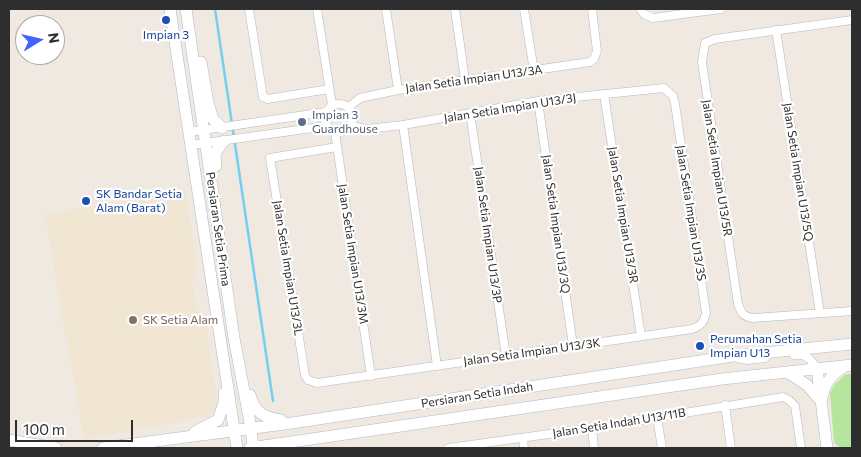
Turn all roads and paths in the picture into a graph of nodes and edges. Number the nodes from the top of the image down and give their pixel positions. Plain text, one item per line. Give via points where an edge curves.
1 (170, 9) edge
2 (186, 9) edge
3 (193, 9) edge
4 (249, 9) edge
5 (317, 9) edge
6 (386, 9) edge
7 (455, 9) edge
8 (524, 9) edge
9 (592, 9) edge
10 (721, 9) edge
11 (698, 10) edge
12 (642, 11) edge
13 (852, 20) edge
14 (776, 30) junction
15 (534, 70) junction
16 (465, 80) junction
17 (329, 89) junction
18 (398, 90) junction
19 (669, 91) joint
20 (604, 94) junction
21 (538, 101) junction
22 (332, 105) junction
23 (348, 107) junction
24 (326, 112) junction
25 (470, 113) junction
26 (327, 126) junction
27 (351, 126) junction
28 (402, 126) junction
29 (222, 128) junction
30 (204, 130) junction
31 (189, 132) junction
32 (334, 132) junction
33 (224, 140) junction
34 (206, 143) junction
35 (191, 145) junction
36 (337, 147) junction
37 (219, 231) junction
38 (852, 311) edge
39 (820, 313) junction
40 (692, 328) joint
41 (641, 336) junction
42 (234, 338) junction
43 (852, 344) edge
44 (573, 346) junction
45 (506, 356) junction
46 (733, 356) junction
47 (848, 365) edge
48 (437, 366) junction
49 (817, 368) junction
50 (224, 372) junction
51 (787, 372) junction
52 (371, 376) junction
53 (821, 402) junction
54 (725, 405) junction
55 (657, 417) junction
56 (292, 423) junction
57 (251, 428) junction
58 (592, 428) junction
59 (234, 430) junction
60 (186, 436) junction
61 (523, 438) junction
62 (9, 440) edge
63 (288, 445) edge
64 (56, 448) edge
65 (103, 448) edge
66 (237, 448) edge
67 (252, 448) edge
68 (453, 448) edge
69 (524, 448) edge
70 (594, 448) edge
71 (662, 448) edge
72 (731, 448) edge
73 (801, 448) edge
74 (827, 448) edge

1 - 31 street, Persiaran Setia Prima
2 - 30 street, Persiaran Setia Prima
3 - 29 street via 208,103 213,119
4 - 17 street via 263,96 268,99
5 - 17 street
6 - 18 street
7 - 16 street
8 - 15 street
9 - 15 street, Jalan Setia Impian U13/3A via 598,51 594,59 585,64
10 - 11 street
11 - 12 street via 653,18
13 - 14 street
14 - 39 street, Jalan Setia Impian U13/5Q
14 - 39 street, Jalan Setia Impian U13/5R via 715,38 705,43 702,62 738,304 741,314 748,318
15 - 16 street, Jalan Setia Impian U13/3A
16 - 18 street, Jalan Setia Impian U13/3A
17 - 22 street
18 - 23 street, Jalan Setia Impian U13/3A via 360,98
19 - 20 street, Jalan Setia Impian U13/3J via 658,88
19 - 40 street, Jalan Setia Impian U13/3S via 675,104 706,313 705,320
20 - 21 street, Jalan Setia Impian U13/3J
20 - 41 street, Jalan Setia Impian U13/3R
21 - 25 street, Jalan Setia Impian U13/3J
21 - 44 street, Jalan Setia Impian U13/3Q
22 - 23 street via 340,103
22 - 24 street
23 - 27 street via 352,113
24 - 26 street
24 - 29 street
25 - 28 street, Jalan Setia Impian U13/3J
25 - 45 street, Jalan Setia Impian U13/3P
26 - 32 street
26 - 33 street
27 - 28 street, Jalan Setia Impian U13/3J via 367,129
27 - 32 street via 344,132
28 - 48 street
29 - 30 street
30 - 31 street
30 - 34 street, Persiaran Setia Prima
31 - 35 street, Persiaran Setia Prima
32 - 36 street, Jalan Setia Impian U13/3M
33 - 34 street
33 - 37 street via 214,153 222,208
34 - 35 street
34 - 37 street, Persiaran Setia Prima
35 - 50 street, Persiaran Setia Prima
36 - 52 street, Jalan Setia Impian U13/3M
36 - 52 street, Jalan Setia Impian U13/3L via 270,158 305,375 317,383
37 - 42 street, Persiaran Setia Prima
38 - 39 street
40 - 41 street, Jalan Setia Impian U13/3K
41 - 44 street, Jalan Setia Impian U13/3K
42 - 56 street via 254,407 266,418
42 - 57 street, Persiaran Setia Prima
43 - 46 street, Persiaran Setia Indah
44 - 45 street, Jalan Setia Impian U13/3K
45 - 48 street, Jalan Setia Impian U13/3K
46 - 49 street via 747,360 800,354 809,357
46 - 56 street, Persiaran Setia Indah
47 - 49 street, Persiaran Setia Indah
47 - 53 street via 828,380
48 - 52 street, Jalan Setia Impian U13/3K
49 - 51 street, Persiaran Setia Indah
49 - 53 street
50 - 59 street, Persiaran Setia Prima
50 - 60 street via 224,403 218,420
51 - 53 street via 807,386
51 - 63 street, Persiaran Setia Indah via 712,380
53 - 74 street
54 - 55 street, Jalan Setia Indah U13/11B
54 - 72 street
54 - 73 street, Jalan Setia Indah U13/11B via 783,397 789,400 795,406
55 - 58 street, Jalan Setia Indah U13/11B
55 - 71 street
56 - 57 street, Persiaran Setia Indah
57 - 59 street, Persiaran Setia Indah
57 - 67 street, Persiaran Setia Prima
58 - 61 street, Jalan Setia Indah U13/11B
58 - 70 street
59 - 60 street, Persiaran Setia Indah
59 - 66 street, Persiaran Setia Prima
60 - 65 street, Persiaran Setia Indah
61 - 68 street, Jalan Setia Indah U13/11B
61 - 69 street
62 - 64 street
63 - 67 street, Persiaran Setia Indah

